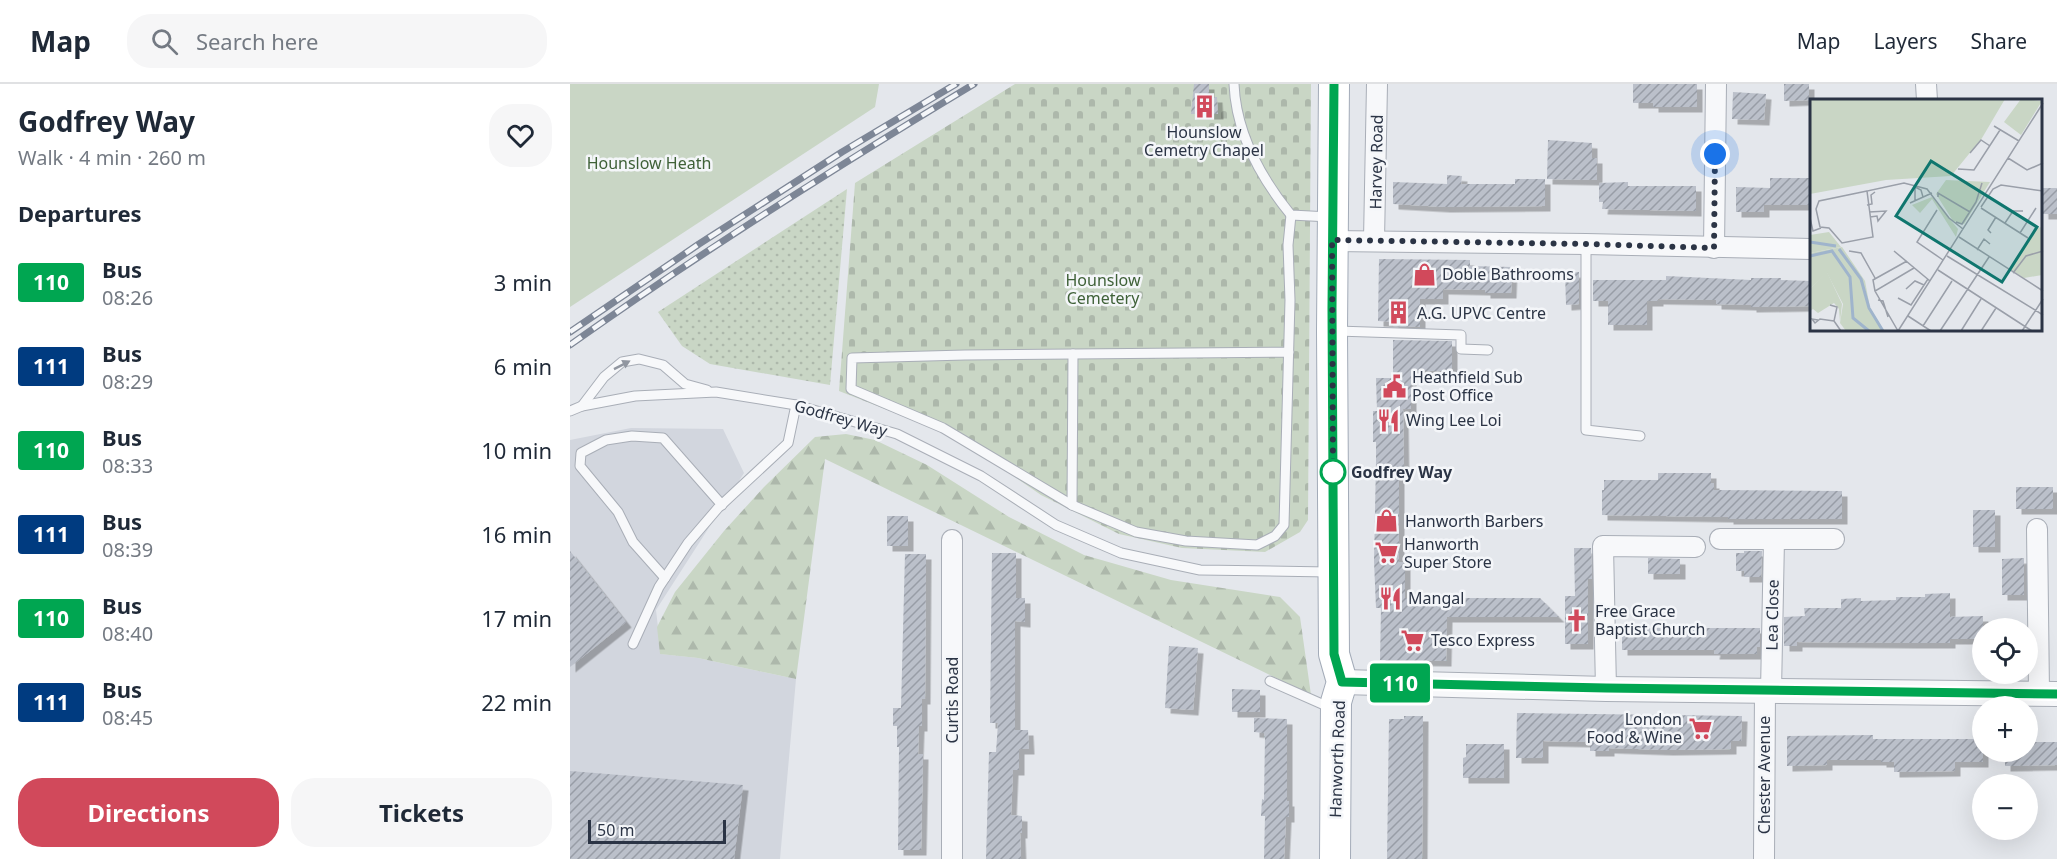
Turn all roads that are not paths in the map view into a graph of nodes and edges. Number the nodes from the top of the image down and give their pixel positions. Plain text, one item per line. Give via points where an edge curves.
1 (1234, 84) edge
2 (1334, 84) edge
3 (1377, 84) edge
4 (1716, 84) edge
5 (1291, 215) junction
6 (1332, 229) junction
7 (1374, 240) junction
8 (1586, 244) junction
9 (1714, 248) junction
10 (1810, 249) edge
11 (1332, 331) junction
12 (1488, 350) dead end
13 (1289, 352) junction
14 (1073, 354) junction
15 (716, 392) junction
16 (796, 405) junction
17 (582, 406) junction
18 (570, 411) edge
19 (1640, 436) dead end
20 (722, 505) junction
21 (1072, 505) junction
22 (2037, 530) dead end
23 (1720, 539) dead end
24 (1774, 539) junction
25 (1834, 539) dead end
26 (952, 540) dead end
27 (1695, 547) dead end
28 (1335, 572) junction
29 (665, 578) junction
30 (633, 644) dead end
31 (1270, 681) dead end
32 (1606, 688) junction
33 (1768, 690) junction
34 (2048, 694) edge
35 (1339, 696) junction
36 (952, 859) edge
37 (1335, 859) edge
38 (1764, 859) edge

1 - 5 lane via 1240,124 1256,162
2 - 6 main road, Hanworth Road
3 - 7 street, Harvey Road
4 - 9 street
5 - 6 lane
5 - 13 lane
6 - 7 street
6 - 11 main road, Hanworth Road
7 - 8 street
8 - 9 street
8 - 19 lane via 1586,430
9 - 10 street
11 - 12 lane via 1461,335 1461,349
11 - 28 main road, Hanworth Road
13 - 14 lane
13 - 21 lane via 1284,525 1275,536 1257,545 1186,541 1136,532
14 - 21 lane
14 - 21 lane via 852,358 851,389 943,428
15 - 16 lane, Godfrey Way
15 - 17 lane, Godfrey Way via 635,396
17 -> 15 lane via 621,362 639,359 663,364 686,384
16 - 20 lane via 788,443
16 - 28 lane, Godfrey Way via 897,434 981,476 1056,525 1121,553 1200,570
17 - 18 lane, Godfrey Way
20 - 29 lane via 688,543
20 - 29 lane via 663,438 632,436 606,440 581,453 580,466 618,512 633,542
22 - 34 street
23 - 24 street
24 - 25 street
24 - 33 street, Lea Close
26 - 36 street, Curtis Road
27 - 32 street via 1603,546
28 - 35 main road, Hanworth Road via 1334,654
29 - 30 lane
31 - 35 lane
32 - 33 street
32 - 35 street
33 - 34 street
33 - 38 street, Chester Avenue
35 - 37 main road, Hanworth Road

